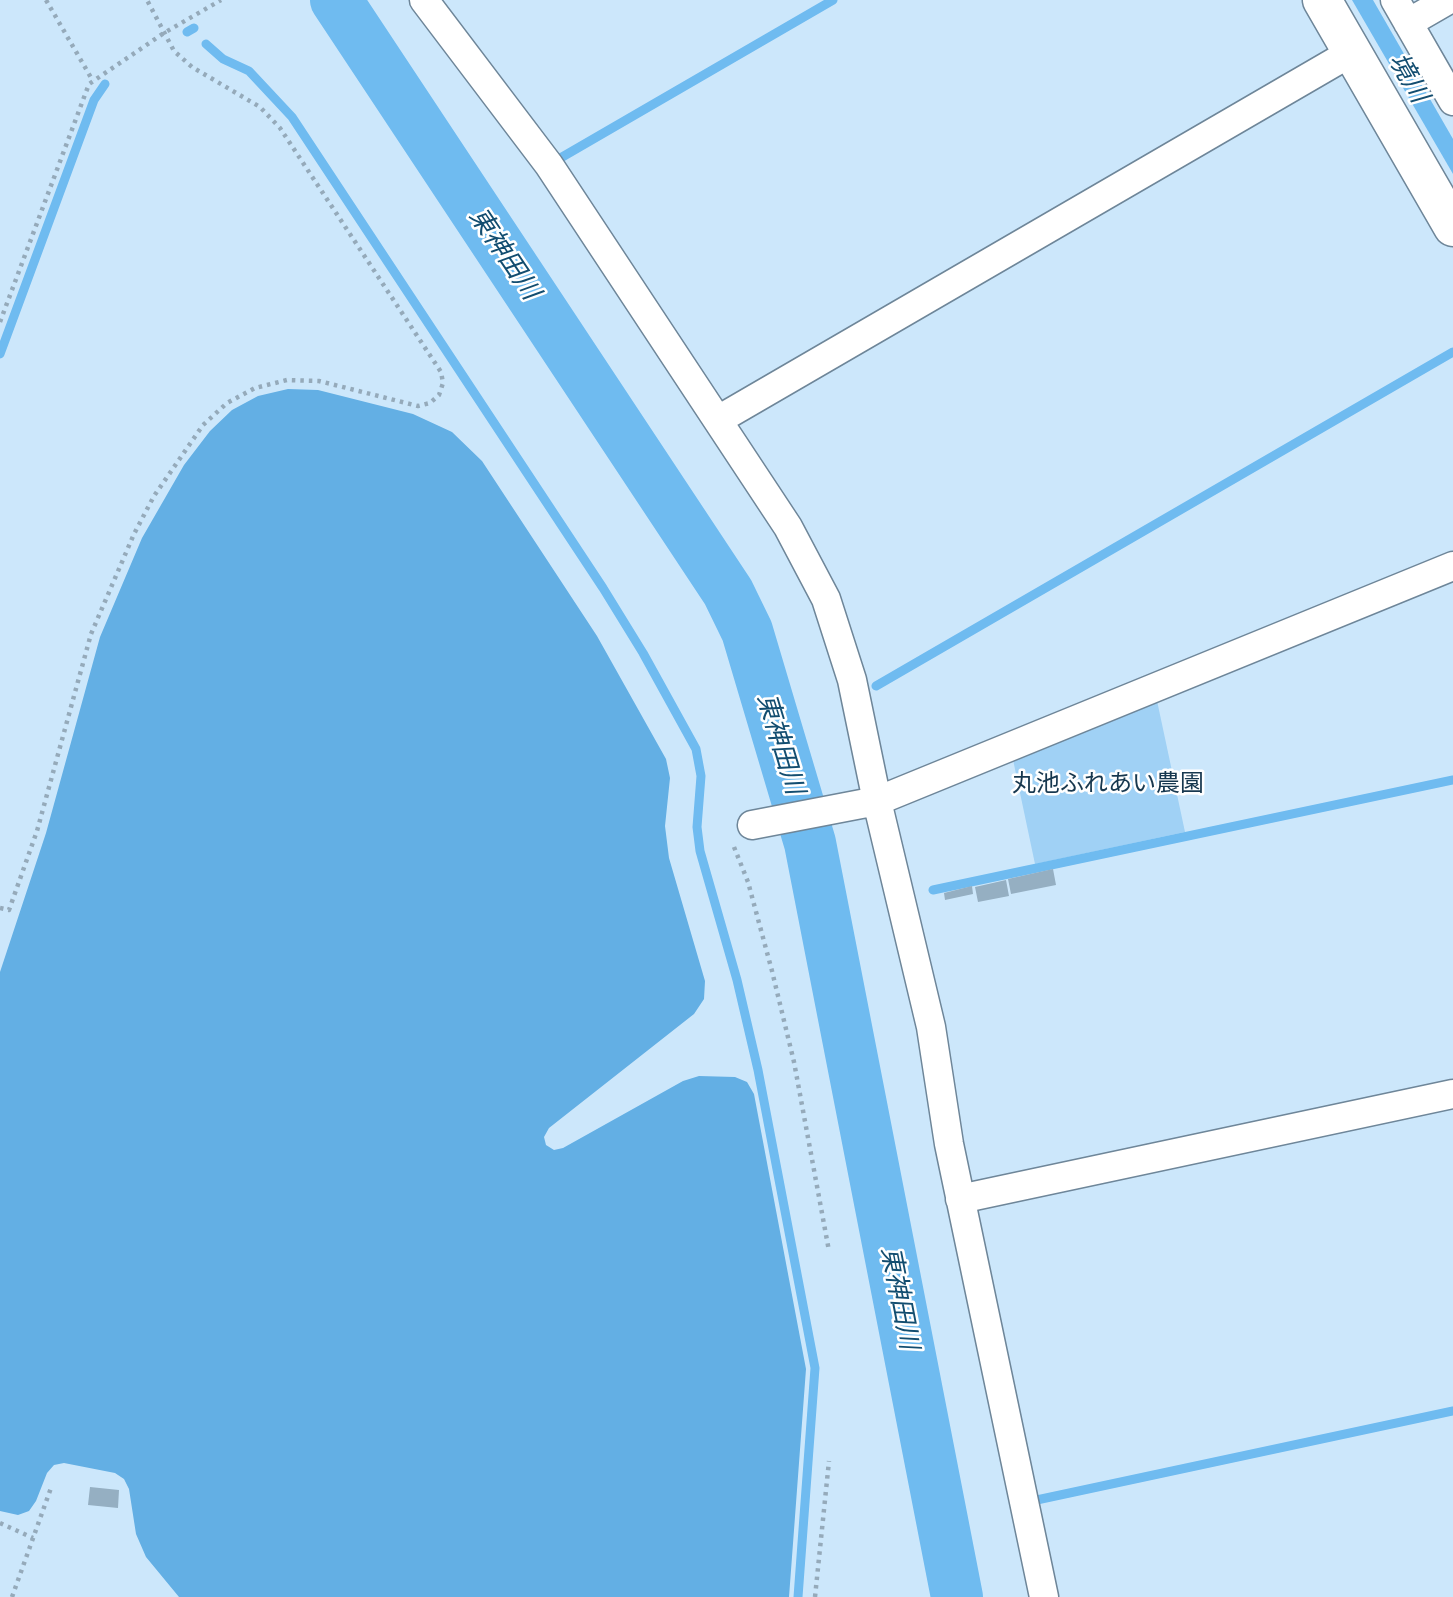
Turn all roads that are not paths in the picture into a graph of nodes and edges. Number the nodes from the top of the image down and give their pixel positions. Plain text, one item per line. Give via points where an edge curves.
1 (424, 0) edge
2 (1322, 0) edge
3 (1448, 0) edge
4 (1401, 12) edge
5 (1352, 52) junction
6 (1453, 101) edge
7 (1453, 227) edge
8 (718, 420) junction
9 (1453, 566) edge
10 (868, 803) junction
11 (752, 825) road end
12 (1453, 1094) edge
13 (960, 1199) junction
14 (1044, 1597) edge

1 - 8 street via 549,165
2 - 5 street
3 - 4 street
4 - 6 street
5 - 7 street
5 - 8 street
8 - 10 street via 803,550 826,599 852,680
9 - 10 street
10 - 11 street
10 - 13 street via 931,1027
12 - 13 street
13 - 14 street

